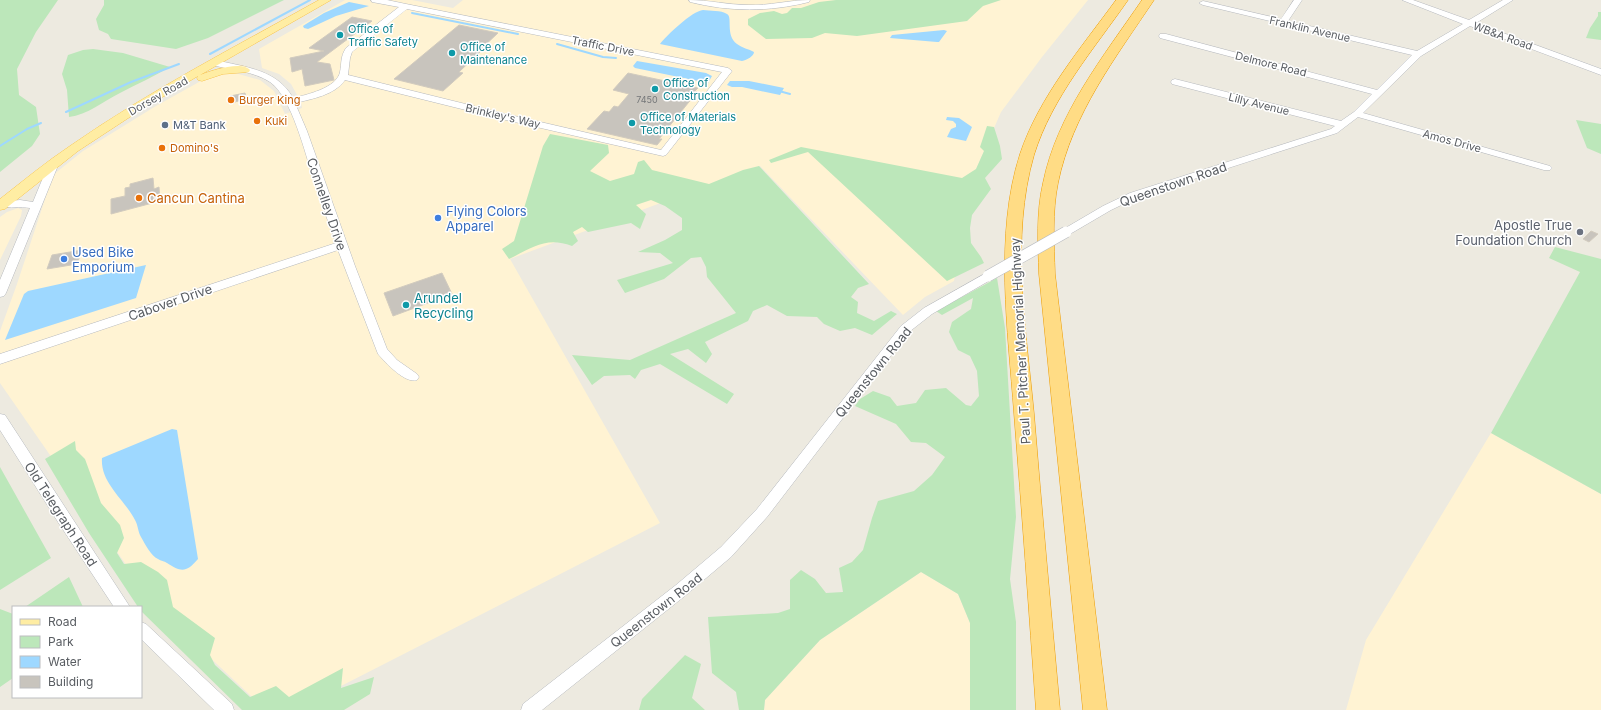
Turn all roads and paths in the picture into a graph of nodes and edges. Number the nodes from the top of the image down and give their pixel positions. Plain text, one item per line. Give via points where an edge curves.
1 (326, 0) edge
2 (375, 0) edge
3 (693, 0) edge
4 (806, 0) edge
5 (1122, 0) edge
6 (1148, 0) edge
7 (1298, 0) edge
8 (1406, 0) edge
9 (1509, 0) edge
10 (1203, 3) dead end
11 (406, 6) junction
12 (1283, 22) junction
13 (1470, 24) junction
14 (274, 30) junction
15 (1163, 36) dead end
16 (1418, 54) junction
17 (215, 63) junction
18 (246, 70) junction
19 (1601, 72) edge
20 (344, 77) junction
21 (1175, 82) dead end
22 (1379, 93) junction
23 (152, 100) junction
24 (289, 102) junction
25 (1357, 114) junction
26 (1344, 125) junction
27 (663, 153) joint
28 (54, 163) junction
29 (1547, 168) dead end
30 (2, 205) edge
31 (36, 206) junction
32 (341, 245) junction
33 (0, 293) edge
34 (0, 359) edge
35 (413, 377) dead end
36 (0, 419) edge
37 (1033, 527) junction
38 (122, 606) edge
39 (142, 630) edge
40 (1094, 708) edge
41 (226, 710) edge
42 (529, 710) edge
43 (1038, 710) edge
44 (1048, 710) edge

1 - 14 main road, Dorsey Road
2 - 11 street, Traffic Drive
3 - 4 street via 742,8
5 - 37 highway, Paul T. Pitcher Memorial Highway via 1049,106 1029,151 1016,204 1014,272
6 - 40 highway via 1072,119 1056,158 1046,213 1047,274
7 - 12 street
8 - 13 street, WB&A Road
9 - 13 street, Queenstown Road
10 - 12 street, Franklin Avenue
11 - 20 street via 349,50 344,59
11 - 27 street, Traffic Drive via 728,71
12 - 16 street, Franklin Avenue
13 - 16 street, Queenstown Road
13 - 19 street, WB&A Road
14 - 17 main road, Dorsey Road
14 - 18 main road via 265,41 238,59 238,64
15 - 22 street, Delmore Road
16 - 22 street, Queenstown Road
17 - 18 street, Connelley Drive
17 - 23 main road, Dorsey Road
18 - 23 main road via 228,70 210,75
18 - 24 street, Connelley Drive via 274,82 283,90
20 - 24 street via 328,89
20 - 27 street, Brinkley's Way
21 - 26 street, Lilly Avenue
22 - 25 street, Queenstown Road
23 - 28 main road, Dorsey Road
24 - 32 street, Connelley Drive
25 - 26 street, Queenstown Road
25 - 29 street, Amos Drive
26 - 42 street, Queenstown Road, bridge via 1318,137 1134,195 928,311 905,329 762,513 726,552
28 - 30 main road, Dorsey Road
28 - 31 street
30 - 31 street via 20,203
31 - 33 street
32 - 34 street, Cabover Drive
32 - 35 street, Connelley Drive via 382,351 393,364
36 - 38 street, Old Telegraph Road
37 - 43 highway
37 - 44 highway, Paul T. Pitcher Memorial Highway
39 - 41 street

